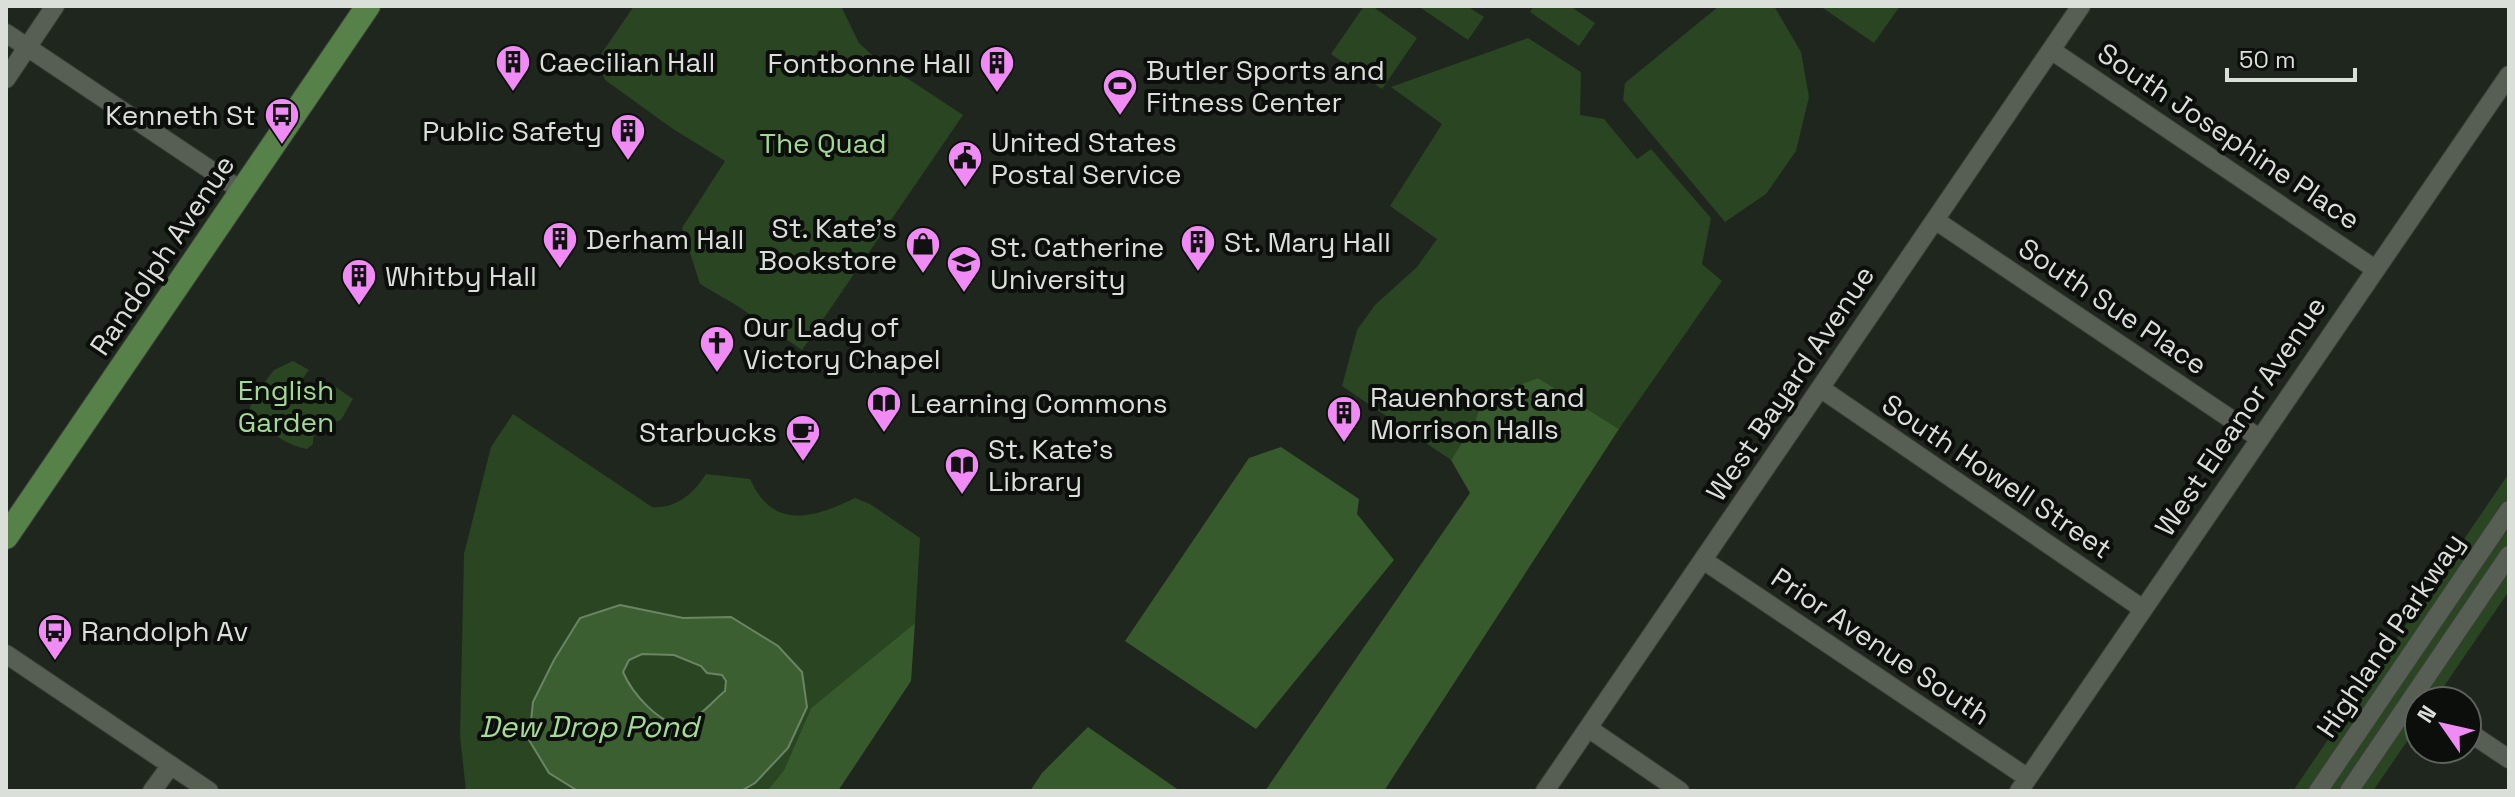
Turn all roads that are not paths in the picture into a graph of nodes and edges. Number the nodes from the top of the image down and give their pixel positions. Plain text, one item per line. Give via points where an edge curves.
1 (55, 6) edge
2 (368, 6) edge
3 (2081, 6) edge
4 (6, 33) edge
5 (27, 47) junction
6 (2051, 50) junction
7 (2509, 75) edge
8 (6, 79) edge
9 (242, 191) junction
10 (1935, 220) junction
11 (2375, 269) junction
12 (1820, 388) junction
13 (2259, 438) junction
14 (2509, 510) edge
15 (6, 537) edge
16 (2509, 555) edge
17 (1703, 560) junction
18 (2143, 609) junction
19 (6, 654) edge
20 (2393, 681) junction
21 (2426, 685) edge
22 (2403, 688) edge
23 (2403, 718) edge
24 (1588, 728) junction
25 (2483, 742) edge
26 (2509, 759) edge
27 (171, 765) junction
28 (2024, 785) edge
29 (152, 791) edge
30 (209, 791) edge
31 (1545, 791) edge
32 (1680, 791) edge
33 (2318, 791) edge
34 (2349, 791) edge

1 - 5 street
2 - 9 main road, Randolph Avenue
3 - 6 street, West Bayard Avenue
4 - 5 street
5 - 8 street
5 - 9 street
6 - 10 street, West Bayard Avenue
6 - 11 street, South Josephine Place
7 - 11 street, West Eleanor Avenue
9 - 15 main road, Randolph Avenue
10 - 12 street, West Bayard Avenue
10 - 13 street, South Sue Place
11 - 13 street, West Eleanor Avenue
12 - 17 street, West Bayard Avenue
12 - 18 street, South Howell Street
13 - 18 street, West Eleanor Avenue
14 - 20 street, Highland Parkway
16 - 21 street, Highland Parkway
17 - 24 street, West Bayard Avenue
17 - 28 street, Prior Avenue South
18 - 28 street, West Eleanor Avenue
19 - 27 street
20 - 22 street
20 - 33 street, Highland Parkway
23 - 34 street, Highland Parkway
24 - 31 street, West Bayard Avenue
24 - 32 street
25 - 26 street
27 - 29 street
27 - 30 street

